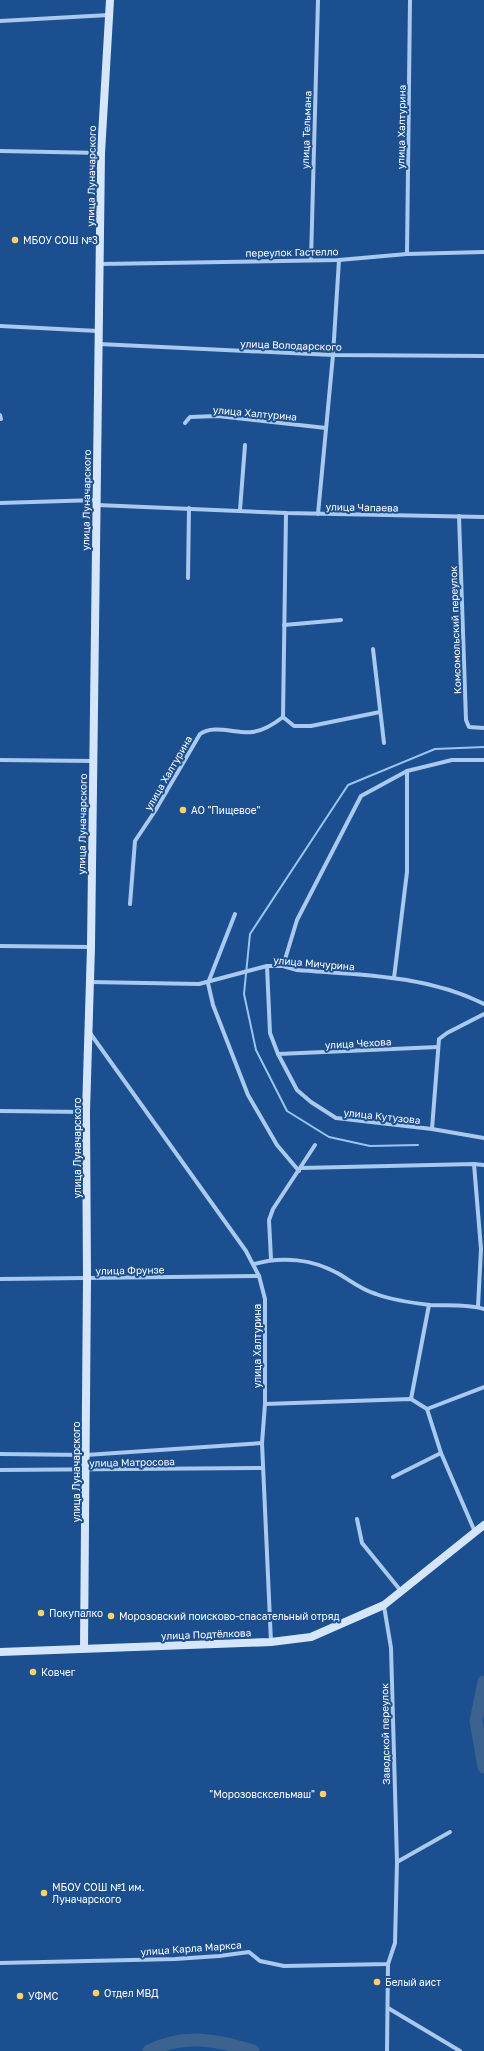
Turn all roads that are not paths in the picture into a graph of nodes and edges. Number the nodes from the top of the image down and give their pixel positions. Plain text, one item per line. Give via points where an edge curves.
1 (110, 0) edge
2 (318, 0) edge
3 (410, 0) edge
4 (109, 15) junction
5 (0, 21) edge
6 (0, 151) edge
7 (101, 153) junction
8 (484, 252) edge
9 (407, 254) junction
10 (311, 260) junction
11 (339, 260) junction
12 (100, 264) junction
13 (0, 326) edge
14 (98, 331) junction
15 (98, 344) junction
16 (333, 355) junction
17 (484, 356) edge
18 (185, 423) dead end
19 (326, 428) junction
20 (245, 445) dead end
21 (96, 502) junction
22 (0, 503) edge
23 (189, 508) junction
24 (240, 510) junction
25 (286, 513) junction
26 (318, 514) junction
27 (459, 516) junction
28 (484, 517) edge
29 (188, 578) dead end
30 (341, 620) dead end
31 (284, 625) junction
32 (372, 649) dead end
33 (380, 712) junction
34 (283, 717) junction
35 (484, 728) edge
36 (384, 743) dead end
37 (0, 760) edge
38 (484, 760) edge
39 (93, 761) junction
40 (407, 771) junction
41 (130, 904) dead end
42 (234, 914) dead end
43 (0, 946) edge
44 (91, 947) junction
45 (267, 966) junction
46 (283, 966) junction
47 (394, 978) junction
48 (90, 982) junction
49 (208, 983) junction
50 (484, 1004) edge
51 (484, 1014) edge
52 (89, 1033) junction
53 (438, 1047) junction
54 (278, 1054) junction
55 (0, 1111) edge
56 (86, 1112) junction
57 (432, 1129) junction
58 (484, 1138) edge
59 (315, 1145) dead end
60 (474, 1164) junction
61 (484, 1166) edge
62 (300, 1169) junction
63 (271, 1259) junction
64 (254, 1264) junction
65 (259, 1276) junction
66 (0, 1278) edge
67 (87, 1279) junction
68 (429, 1305) junction
69 (478, 1307) junction
70 (484, 1309) edge
71 (484, 1387) edge
72 (411, 1399) junction
73 (265, 1404) junction
74 (427, 1408) junction
75 (262, 1443) junction
76 (442, 1452) junction
77 (0, 1454) edge
78 (86, 1455) junction
79 (264, 1468) junction
80 (0, 1470) edge
81 (86, 1471) junction
82 (393, 1477) dead end
83 (357, 1519) dead end
84 (484, 1525) edge
85 (475, 1533) junction
86 (401, 1591) junction
87 (384, 1605) junction
88 (271, 1642) junction
89 (84, 1648) junction
90 (0, 1652) edge
91 (450, 1832) dead end
92 (397, 1862) junction
93 (0, 1963) edge
94 (388, 1964) junction
95 (388, 2008) junction
96 (387, 2051) edge
97 (460, 2051) edge

1 - 4 main road, улица Луначарского
2 - 10 street, улица Тельмана
3 - 9 street, улица Халтурина
4 - 5 street
4 - 7 main road, улица Луначарского
6 - 7 street
7 - 12 main road, улица Луначарского
8 - 9 street, переулок Гастелло
9 - 11 street, переулок Гастелло
10 - 11 street, переулок Гастелло
10 - 12 street, переулок Гастелло
11 - 16 street
12 - 14 main road, улица Луначарского
13 - 14 street
14 - 15 main road, улица Луначарского
15 - 16 street, улица Володарского
15 - 21 main road, улица Луначарского
16 - 17 street, улица Володарского
16 - 19 street
18 - 19 street, улица Халтурина via 190,417 218,416
19 - 26 street
20 - 24 street
21 - 22 street, улица Чапаева
21 - 23 street, улица Чапаева
21 - 39 main road, улица Луначарского
23 - 24 street, улица Чапаева
23 - 29 street
24 - 25 street, улица Чапаева
25 - 26 street, улица Чапаева
25 - 31 street
26 - 27 street, улица Чапаева
27 - 28 street, улица Чапаева
27 - 35 street, Комсомольский переулок via 466,720 469,727
30 - 31 street
31 - 34 street
32 - 33 street
33 - 34 street via 311,726 294,726
33 - 36 street
34 - 41 street, улица Халтурина via 269,727 254,732 204,730 200,734 135,841
37 - 39 street
38 - 40 street via 452,760
39 - 44 main road, улица Луначарского
40 - 46 street via 361,796 297,920
40 - 47 street via 407,872
42 - 49 street
43 - 44 street
44 - 48 main road, улица Луначарского
45 - 46 street, улица Мичурина
45 - 49 street, улица Мичурина
45 - 54 street, улица Кутузова via 270,1033
46 - 47 street, улица Мичурина via 298,970
47 - 50 street, улица Мичурина via 462,993
48 - 49 street, улица Мичурина
48 - 52 main road, улица Луначарского
49 - 62 street via 248,1095 277,1145
51 - 53 street via 447,1033 439,1040
52 - 56 main road, улица Луначарского
52 - 64 street, улица Халтурина
53 - 54 street, улица Чехова
53 - 57 street
54 - 57 street, улица Кутузова via 297,1090 336,1118
55 - 56 street
56 - 67 main road, улица Луначарского
57 - 58 street, улица Кутузова
59 - 62 street
60 - 61 street
60 - 62 street
60 - 69 street via 481,1249
62 - 63 street via 273,1209 269,1220
63 - 64 street
63 - 68 street via 319,1264 376,1295
64 - 65 street, улица Халтурина
65 - 67 street, улица Фрунзе
65 - 73 street, улица Халтурина via 265,1299
66 - 67 street, улица Фрунзе
67 - 78 main road, улица Луначарского
68 - 69 street
68 - 72 street
69 - 70 street
71 - 74 street
72 - 73 street
72 - 74 street
73 - 75 street, улица Халтурина
74 - 76 street
75 - 78 street, улица Матросова
75 - 79 street, улица Халтурина
76 - 82 street
76 - 85 street
77 - 78 street, улица Матросова
78 - 81 main road, улица Луначарского
79 - 81 street, улица Матросова
79 - 88 street, улица Халтурина
80 - 81 street, улица Матросова
81 - 89 main road, улица Луначарского
83 - 86 street via 362,1543
84 - 85 main road, улица Подтёлкова
85 - 86 main road, улица Подтёлкова
86 - 87 main road, улица Подтёлкова
87 - 88 main road, улица Подтёлкова via 311,1637
87 - 92 street, Заводской переулок via 391,1648
88 - 89 main road, улица Подтёлкова
89 - 90 main road, улица Подтёлкова
91 - 92 street
92 - 94 street, Заводской переулок via 394,1951
93 - 94 street, улица Карла Маркса via 182,1958 249,1952 260,1961 284,1966
94 - 95 street
95 - 96 street
95 - 97 street

